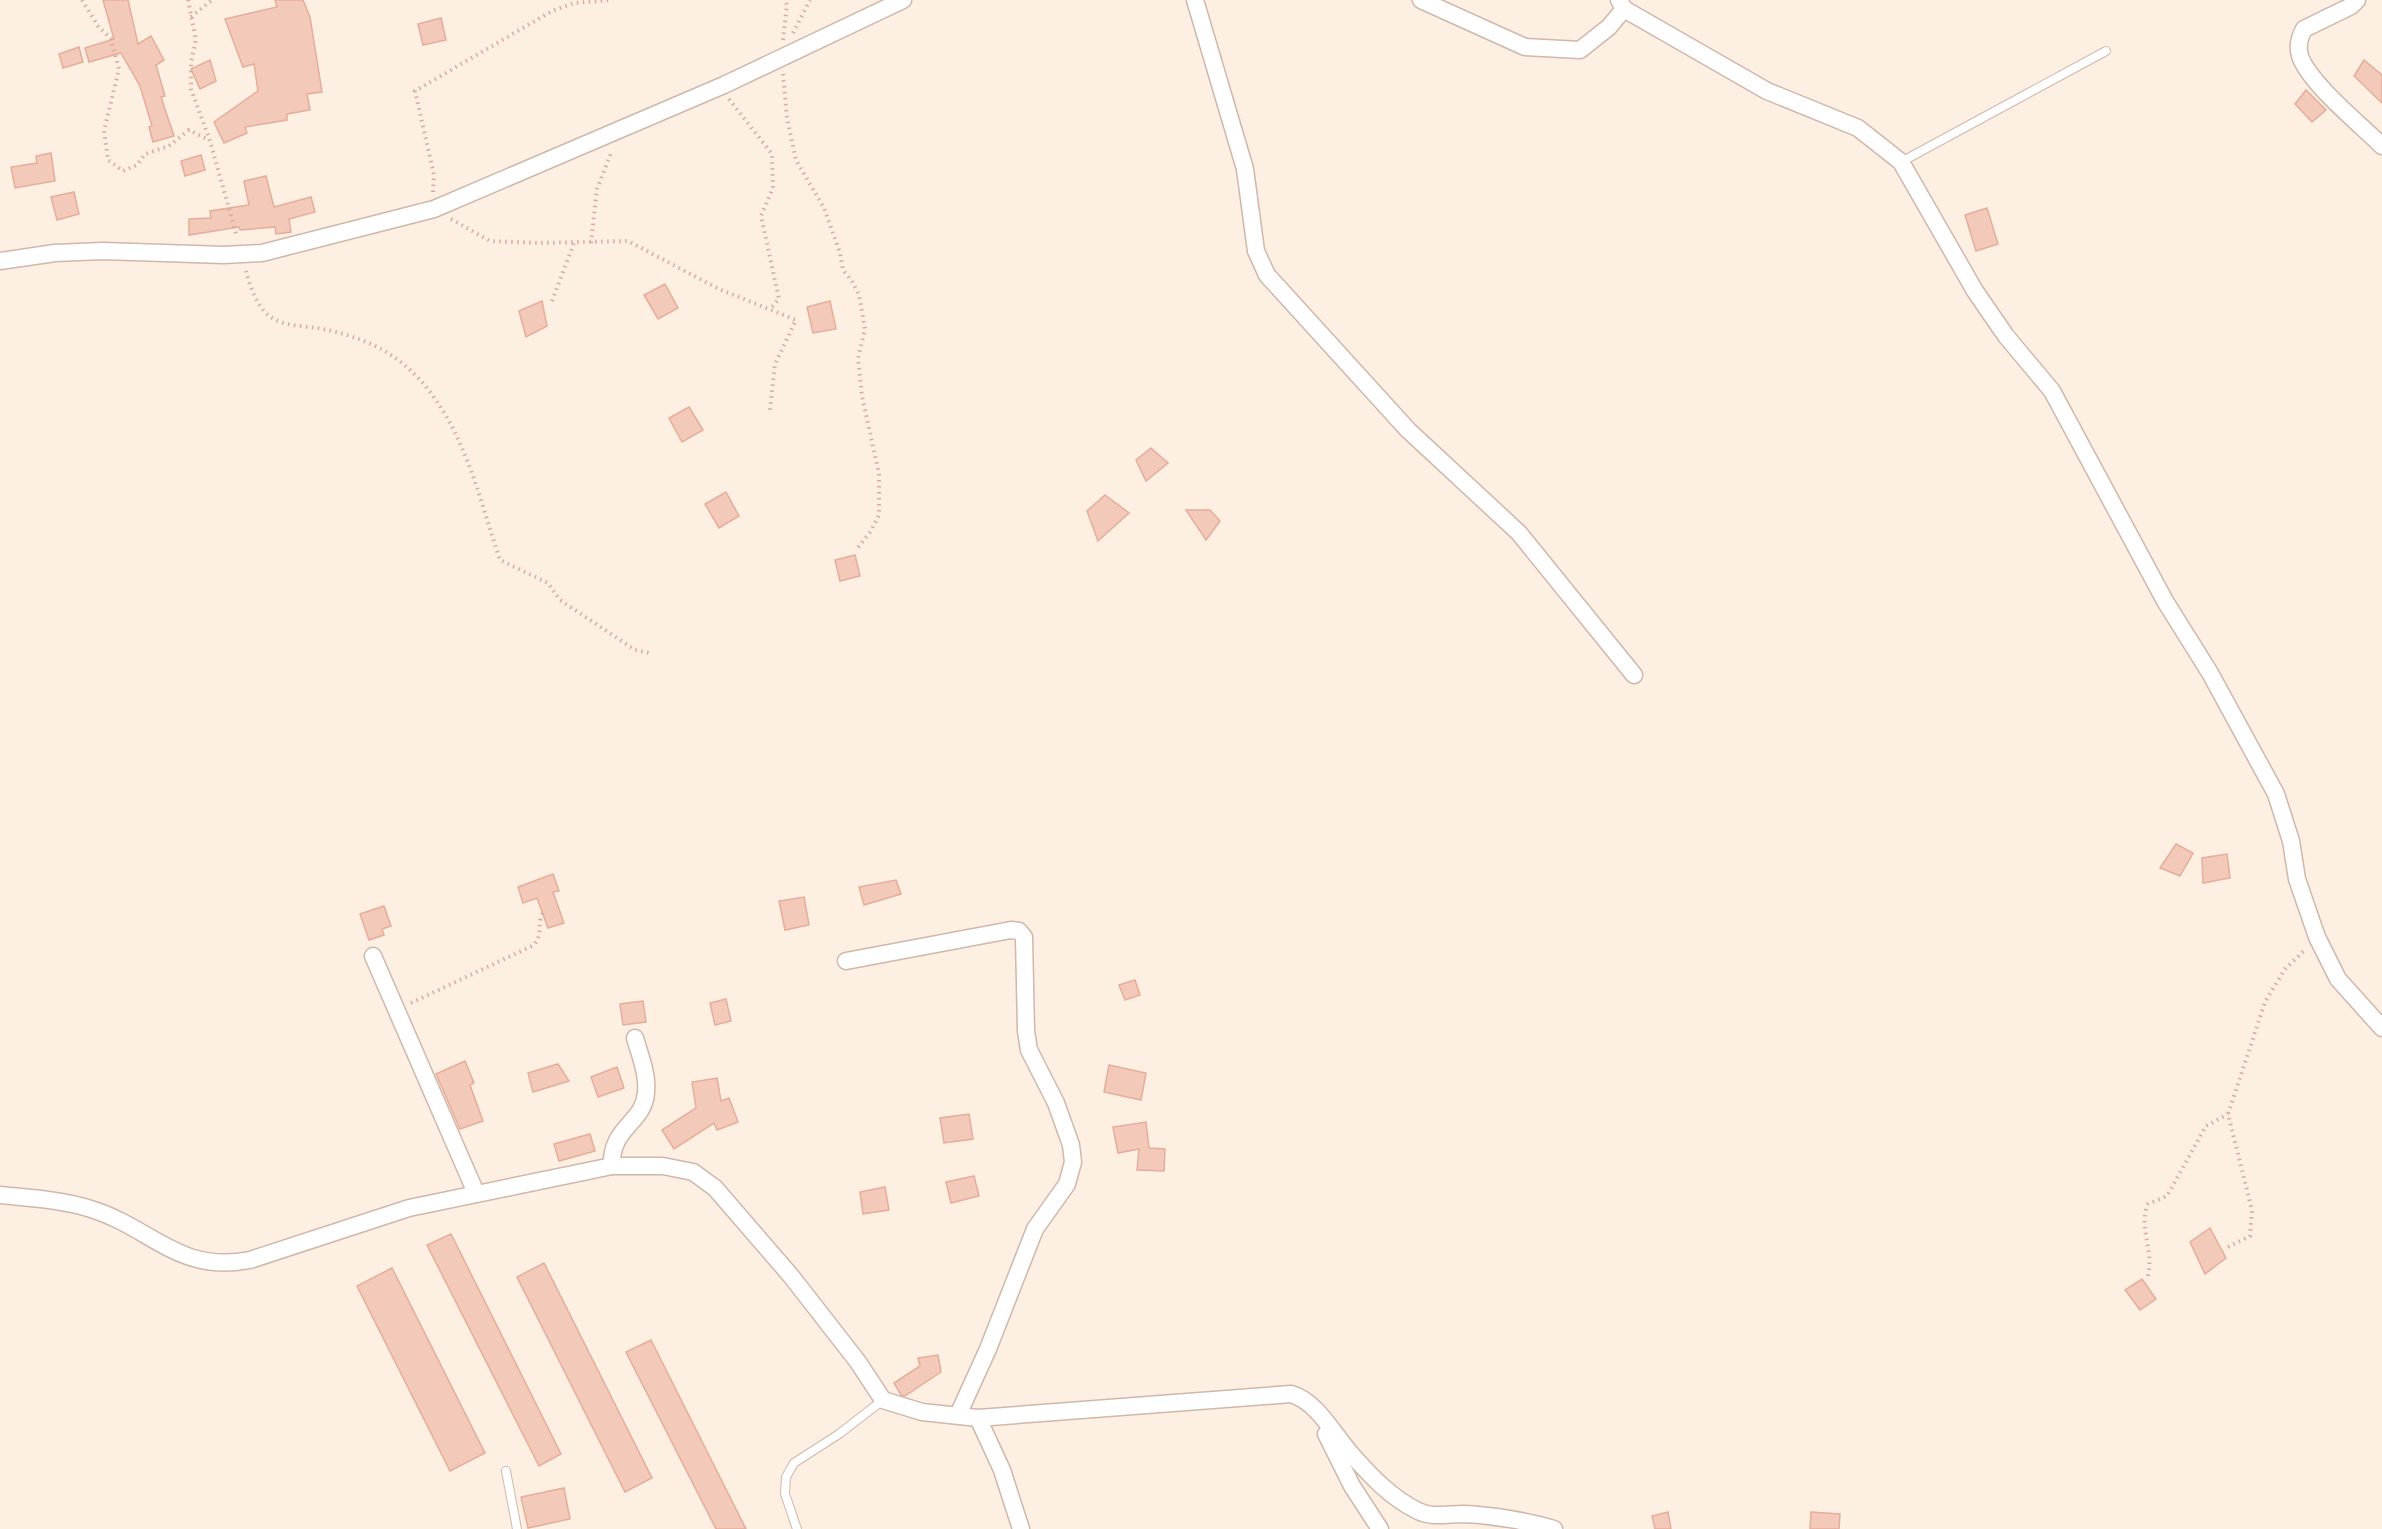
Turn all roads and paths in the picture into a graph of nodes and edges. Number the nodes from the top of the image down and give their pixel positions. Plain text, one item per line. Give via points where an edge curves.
1 (82, 0) edge
2 (188, 0) edge
3 (212, 0) edge
4 (611, 0) edge
5 (785, 0) edge
6 (810, 0) edge
7 (903, 0) edge
8 (1195, 0) edge
9 (1421, 0) edge
10 (2357, 0) edge
11 (1621, 5) edge
12 (191, 17) junction
13 (2106, 51) dead end
14 (780, 58) junction
15 (719, 87) junction
16 (623, 127) junction
17 (210, 141) junction
18 (2382, 146) edge
19 (1901, 162) junction
20 (434, 209) junction
21 (574, 243) junction
22 (591, 243) junction
23 (243, 255) junction
24 (0, 261) edge
25 (552, 302) dead end
26 (770, 309) junction
27 (770, 410) dead end
28 (856, 550) dead end
29 (649, 653) dead end
30 (1634, 675) dead end
31 (543, 913) dead end
32 (2317, 937) junction
33 (373, 956) dead end
34 (846, 961) dead end
35 (396, 1010) junction
36 (2382, 1028) edge
37 (635, 1038) dead end
38 (2228, 1114) junction
39 (612, 1166) junction
40 (476, 1193) junction
41 (0, 1195) edge
42 (2228, 1246) dead end
43 (2148, 1276) dead end
44 (883, 1400) junction
45 (1312, 1406) junction
46 (958, 1415) junction
47 (978, 1418) junction
48 (506, 1471) dead end
49 (517, 1529) edge
50 (797, 1529) edge
51 (1021, 1529) edge
52 (1380, 1529) edge
53 (1554, 1529) edge

1 - 17 path via 111,39 119,69 104,131 108,160 123,171 137,165 145,154 170,146 189,130
2 - 12 path
3 - 12 path
4 - 20 path via 574,3 552,11 416,91 434,175
5 - 14 path
6 - 14 path
7 - 14 street
8 - 30 street via 1245,169 1256,250 1267,275 1408,430 1519,533
9 - 11 street via 1525,47 1580,50 1609,27
10 - 18 street via 2304,29 2299,54 2310,74
11 - 19 street via 1767,90 1858,128
12 - 17 path via 196,40 191,89
13 - 19 lane
14 - 15 street
14 - 28 path via 796,160 824,208 843,270 858,295 865,329 858,358 879,474 879,515
15 - 16 street
15 - 26 path via 772,154 772,188 761,216 779,299
16 - 20 street
16 - 22 path via 597,189
17 - 23 path
19 - 32 street via 1974,291 2052,391 2165,601 2210,673 2276,794 2291,841 2297,879
20 - 21 path via 490,241
20 - 23 street via 314,241
21 - 22 path
21 - 25 path
22 - 26 path via 628,241 719,289
23 - 24 street via 103,251
23 - 29 path via 249,285 268,315 292,325 344,334 382,347 427,388 450,424 477,480 500,560 548,584 560,600 634,650
26 - 27 path via 796,320 775,364
31 - 35 path via 541,937 534,945
32 - 36 street via 2338,979
32 - 38 path via 2285,969 2265,1002
33 - 35 street
34 - 46 street via 1011,930 1024,937 1029,1050 1065,1126 1073,1162 1067,1184 1035,1228
35 - 40 street
37 - 39 street via 646,1077 646,1095 640,1110 613,1145
38 - 42 path via 2252,1210 2250,1236
38 - 43 path via 2206,1126 2167,1196 2148,1204 2143,1216 2152,1259
39 - 40 street
39 - 44 street via 663,1166 693,1173 715,1188 791,1276
40 - 41 street via 409,1208 228,1264 180,1254 90,1208
44 - 46 street via 922,1412
44 - 50 lane via 794,1463 786,1477 785,1494
45 - 47 street via 1300,1397 1280,1393
45 - 52 street via 1352,1486
45 - 53 street via 1353,1457 1388,1492 1420,1512 1463,1514
46 - 47 street
47 - 51 street via 1002,1470
48 - 49 lane

